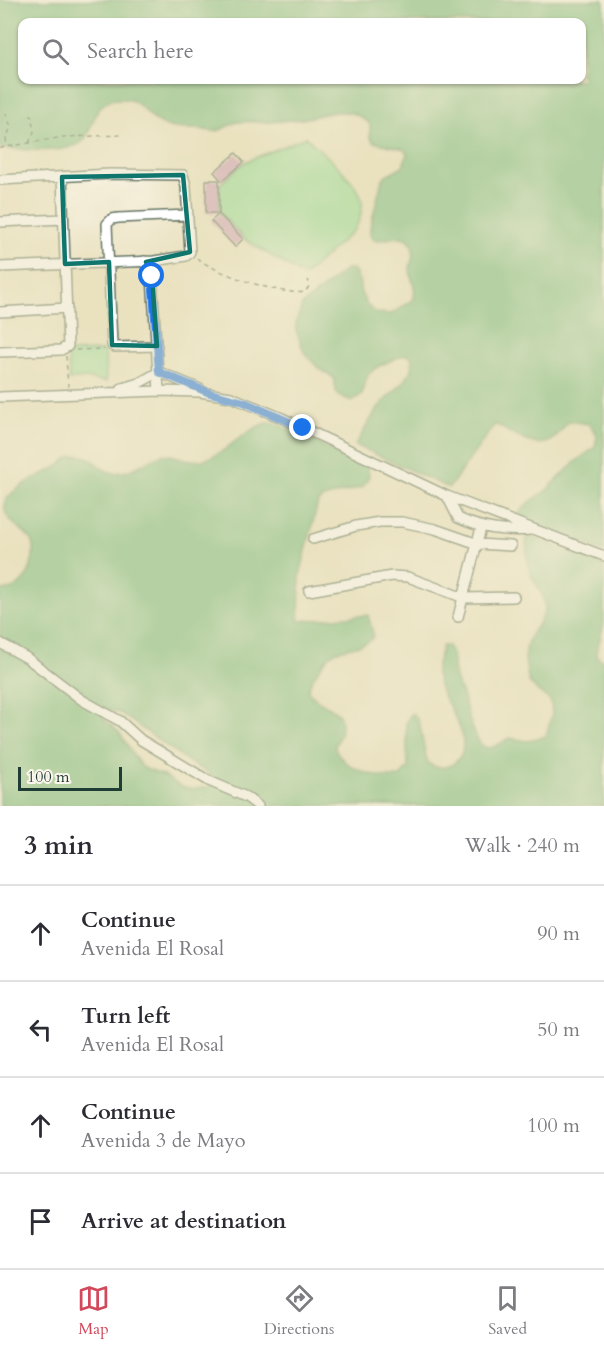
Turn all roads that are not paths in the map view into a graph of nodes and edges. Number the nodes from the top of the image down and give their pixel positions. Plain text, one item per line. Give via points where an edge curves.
1 (62, 177) junction
2 (0, 180) edge
3 (188, 215) junction
4 (63, 219) junction
5 (0, 222) edge
6 (144, 261) junction
7 (109, 262) junction
8 (65, 264) junction
9 (0, 267) edge
10 (67, 308) junction
11 (0, 312) edge
12 (158, 346) junction
13 (0, 352) edge
14 (159, 372) junction
15 (159, 391) junction
16 (108, 392) junction
17 (210, 393) junction
18 (0, 397) edge
19 (447, 496) junction
20 (481, 528) junction
21 (537, 529) junction
22 (313, 539) dead end
23 (478, 544) junction
24 (511, 546) dead end
25 (604, 556) edge
26 (309, 591) dead end
27 (514, 597) dead end
28 (464, 598) junction
29 (458, 617) dead end
30 (0, 643) edge
31 (258, 806) edge

1 - 2 street
1 - 3 street via 183,175
1 - 4 street
3 - 6 street via 190,252 186,256
3 - 7 street via 112,219 107,224
4 - 5 street
4 - 8 street
6 - 7 street
6 - 12 street via 152,276
7 - 8 street
7 - 12 street via 112,345
8 - 9 street
8 - 10 street
10 - 11 street
10 - 13 street via 66,349
12 - 14 street
14 - 15 street
14 - 16 street
14 - 17 street
15 - 16 street
15 - 17 street
16 - 18 street
17 - 19 street via 273,414
19 - 20 street via 458,518
19 - 21 street
20 - 21 street
20 - 23 street
21 - 25 street
22 - 23 street via 356,526 402,522
23 - 24 street
23 - 28 street
26 - 28 street via 392,576 408,577
27 - 28 street
28 - 29 street
30 - 31 street via 27,658 82,700 120,721 141,740

